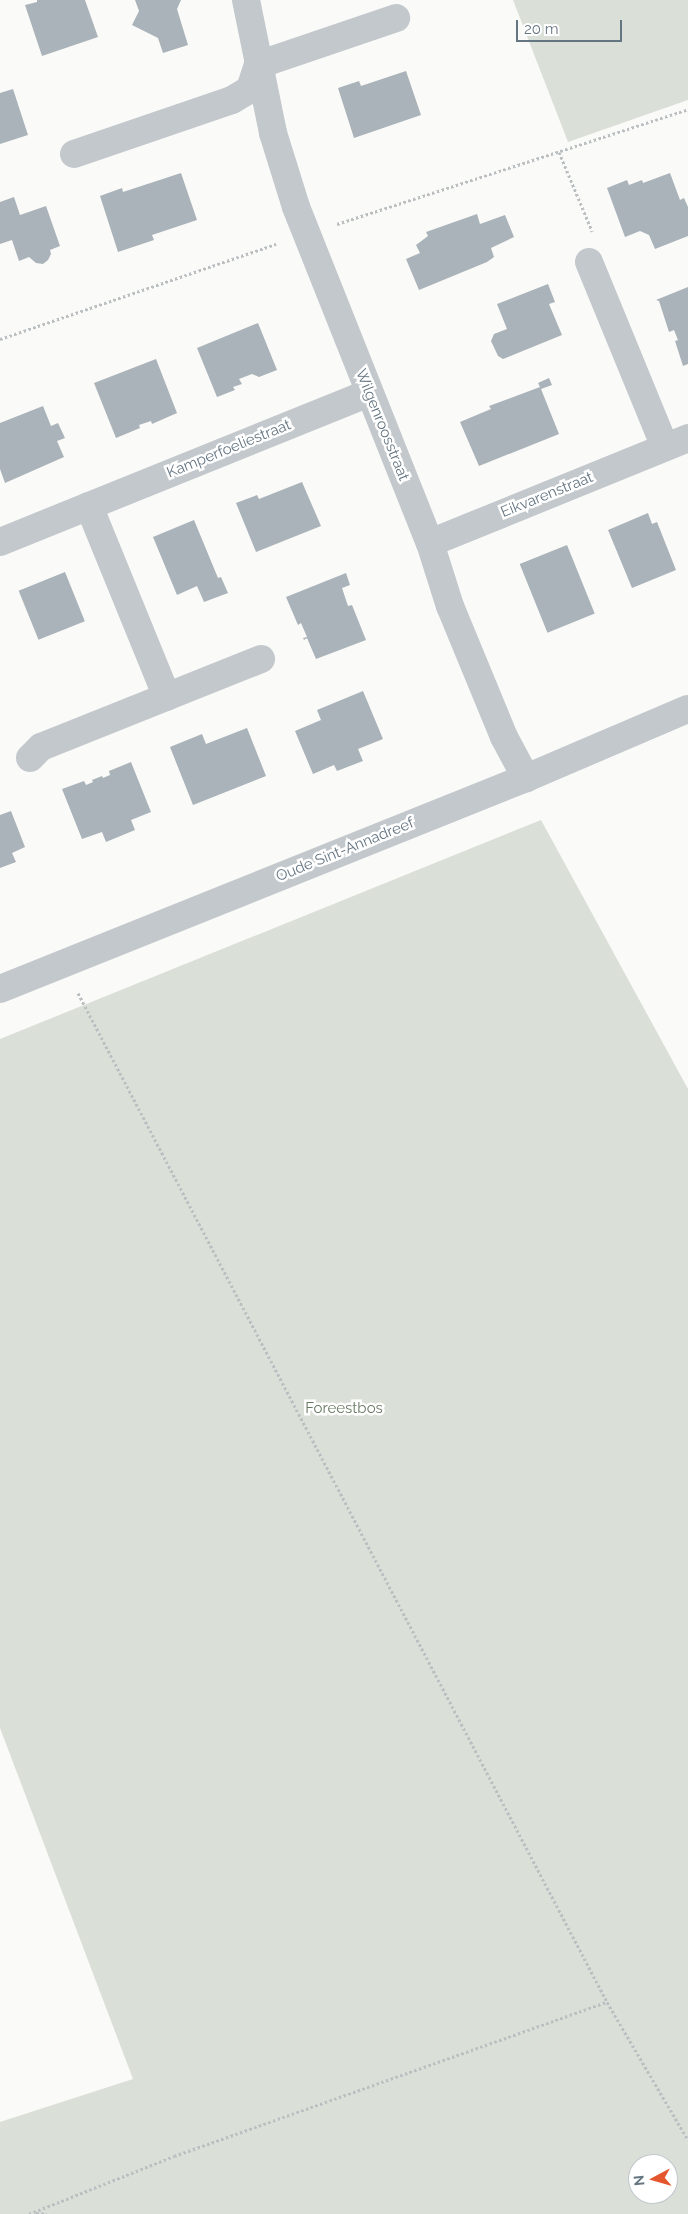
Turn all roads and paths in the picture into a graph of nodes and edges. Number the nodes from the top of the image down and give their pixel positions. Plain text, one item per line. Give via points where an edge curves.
1 (246, 0) edge
2 (396, 18) dead end
3 (258, 65) junction
4 (688, 109) edge
5 (558, 152) junction
6 (74, 154) dead end
7 (306, 234) junction
8 (589, 262) joint
9 (0, 339) edge
10 (369, 392) junction
11 (676, 443) edge
12 (90, 506) junction
13 (0, 542) edge
14 (430, 543) junction
15 (261, 659) dead end
16 (167, 697) junction
17 (688, 709) edge
18 (30, 758) dead end
19 (526, 778) junction
20 (63, 963) junction
21 (0, 989) edge
22 (607, 2002) junction
23 (688, 2140) edge
24 (31, 2213) edge
25 (48, 2214) edge

1 - 3 street, Wilgenroosstraat
2 - 3 street
3 - 6 street, Wilgenroosstraat via 250,89 232,100
3 - 7 street, Wilgenroosstraat via 273,133
4 - 5 path
5 - 7 path
5 - 8 path via 596,242
7 - 9 path
7 - 10 street, Wilgenroosstraat
8 - 11 street, Eikvarenstraat
10 - 12 street, Kamperfoeliestraat
10 - 14 street, Wilgenroosstraat
11 - 14 street, Eikvarenstraat
12 - 13 street, Kamperfoeliestraat
12 - 16 street
14 - 19 street, Wilgenroosstraat via 450,606 504,737
15 - 16 street
16 - 18 street via 41,747
17 - 19 street, Oude Sint-Annadreef
19 - 20 street, Oude Sint-Annadreef
20 - 21 street, Oude Sint-Annadreef
20 - 22 path
22 - 23 path
22 - 24 path via 174,2156
24 - 25 path

